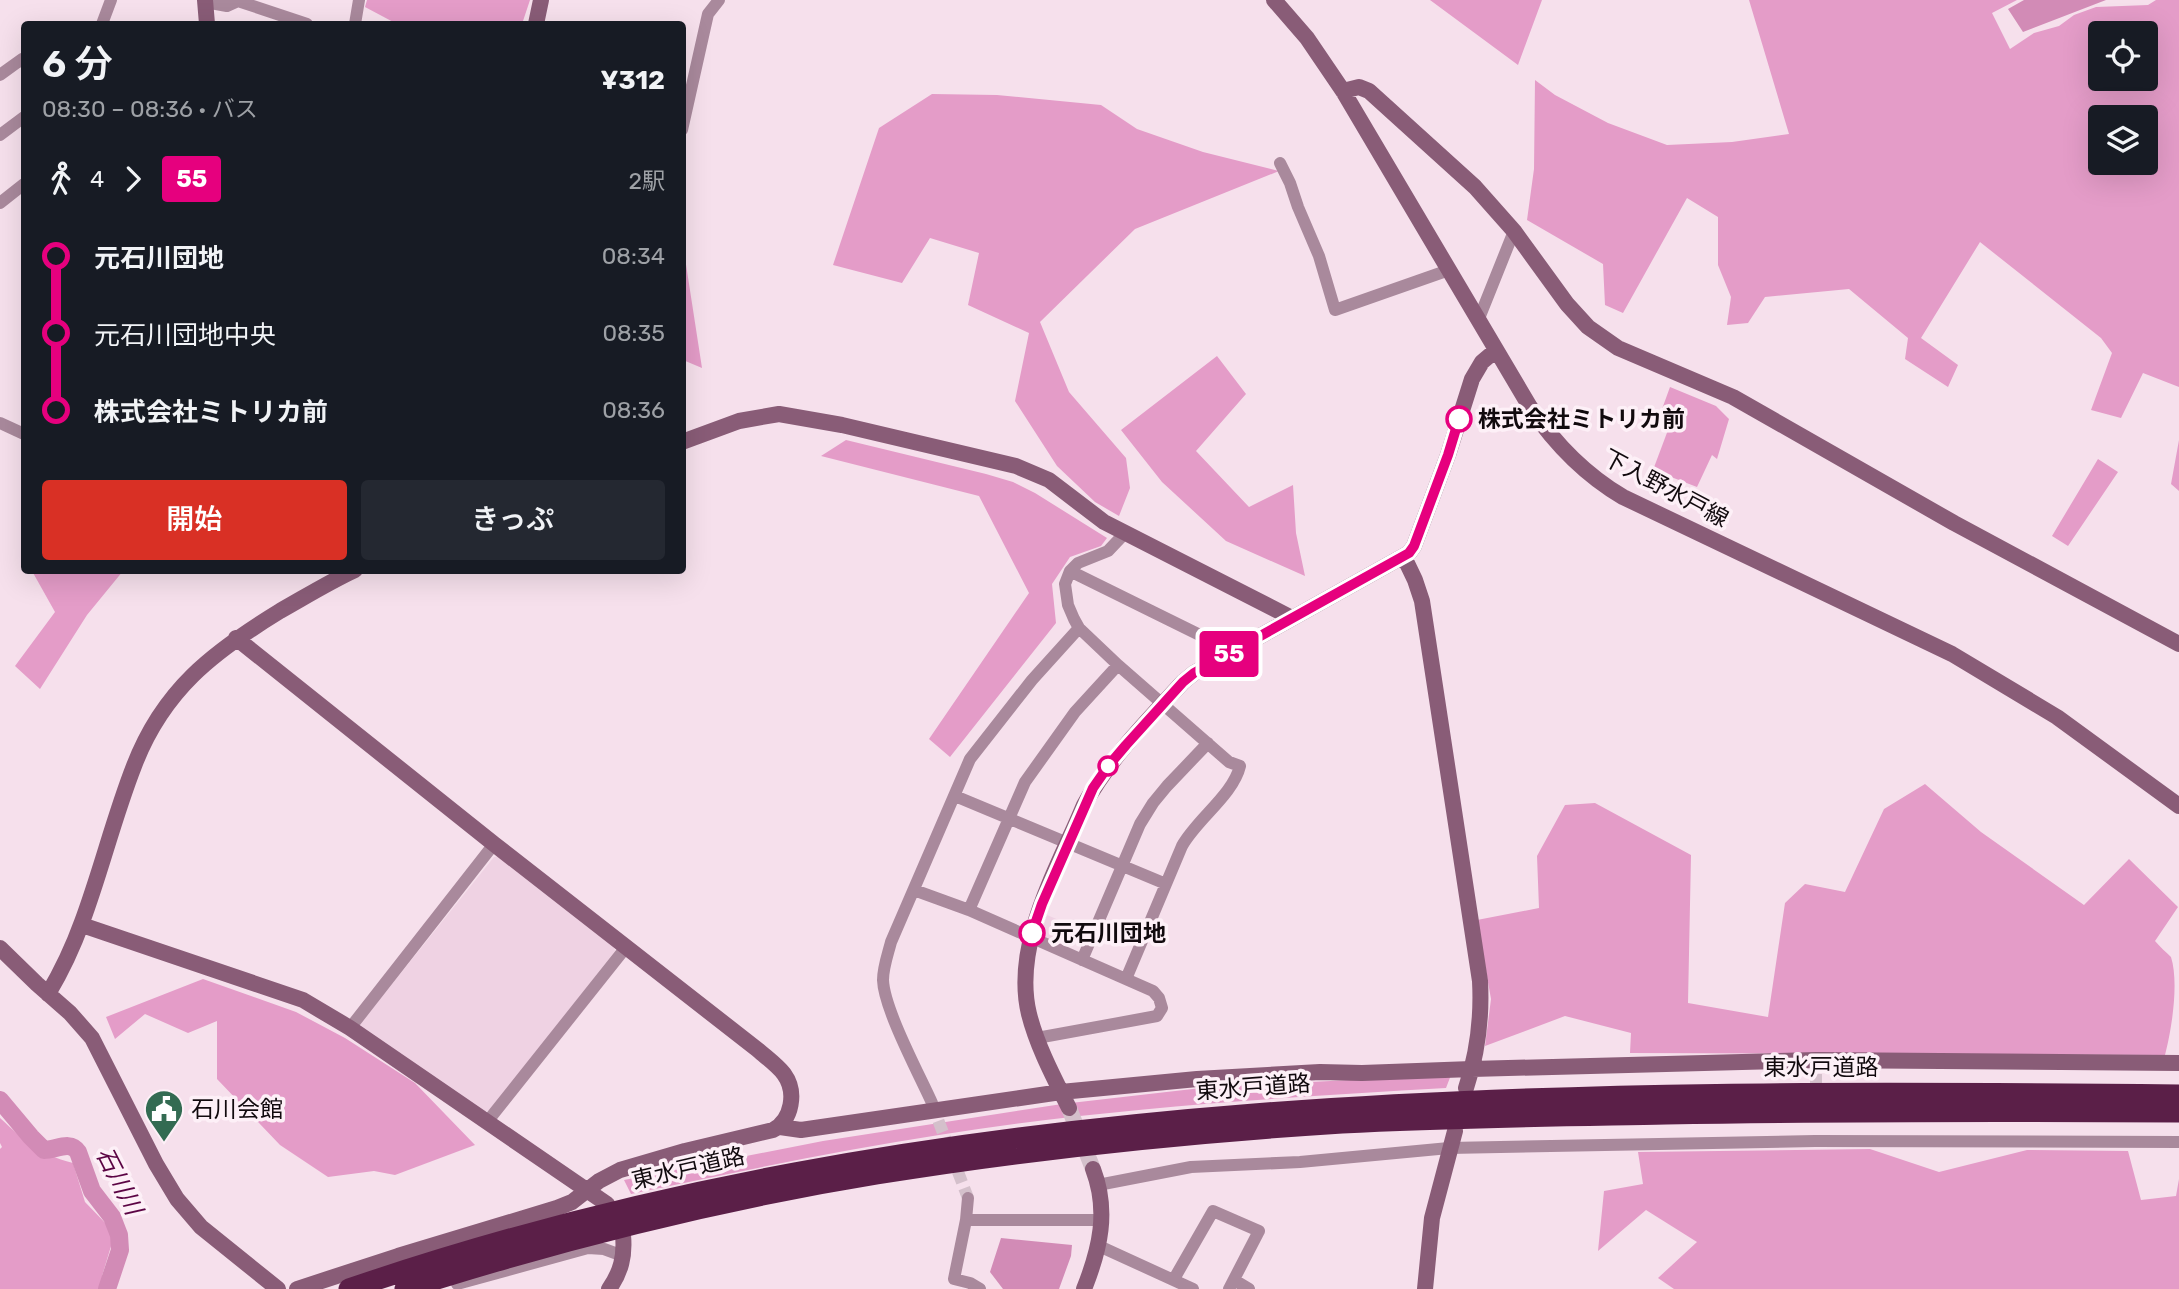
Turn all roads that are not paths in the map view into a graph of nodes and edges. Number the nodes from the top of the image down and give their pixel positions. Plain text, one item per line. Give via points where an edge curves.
1 (111, 0) edge
2 (276, 0) edge
3 (359, 0) edge
4 (541, 0) edge
5 (719, 0) edge
6 (1274, 0) edge
7 (205, 1) edge
8 (278, 15) junction
9 (103, 21) edge
10 (207, 21) edge
11 (297, 21) edge
12 (356, 21) edge
13 (537, 21) edge
14 (21, 60) edge
15 (0, 75) edge
16 (1343, 91) junction
17 (686, 112) edge
18 (21, 119) edge
19 (0, 135) edge
20 (1280, 163) dead end
21 (21, 186) edge
22 (3, 196) edge
23 (1514, 231) junction
24 (1450, 270) junction
25 (1478, 321) junction
26 (1495, 351) junction
27 (0, 424) edge
28 (21, 433) edge
29 (686, 440) edge
30 (1126, 532) junction
31 (1404, 557) junction
32 (1070, 571) junction
33 (347, 574) edge
34 (1292, 618) junction
35 (1079, 628) junction
36 (236, 638) junction
37 (2179, 644) edge
38 (1228, 654) junction
39 (1118, 665) junction
40 (1164, 703) junction
41 (1208, 743) junction
42 (955, 796) junction
43 (2179, 806) edge
44 (1008, 818) junction
45 (494, 844) junction
46 (1068, 845) junction
47 (1121, 866) junction
48 (1166, 884) junction
49 (914, 890) junction
50 (969, 911) junction
51 (82, 925) junction
52 (1030, 938) junction
53 (626, 946) junction
54 (0, 948) edge
55 (1082, 960) junction
56 (1126, 979) junction
57 (48, 994) junction
58 (349, 1028) junction
59 (1037, 1038) junction
60 (2179, 1063) edge
61 (1472, 1069) junction
62 (1466, 1088) dead end
63 (1061, 1092) junction
64 (2179, 1095) edge
65 (932, 1103) tunnel mouth
66 (1069, 1108) tunnel mouth
67 (2179, 1112) edge
68 (487, 1122) junction
69 (780, 1126) junction
70 (1816, 1127) tunnel mouth
71 (1455, 1131) dead end
72 (1815, 1141) junction
73 (2179, 1142) edge
74 (1450, 1149) junction
75 (1096, 1177) joint
76 (587, 1190) junction
77 (968, 1198) tunnel mouth
78 (966, 1220) junction
79 (1101, 1220) junction
80 (611, 1221) junction
81 (1099, 1246) junction
82 (623, 1256) junction
83 (1174, 1279) junction
84 (1231, 1285) edge
85 (278, 1289) edge
86 (297, 1289) edge
87 (349, 1289) edge
88 (405, 1289) edge
89 (440, 1289) edge
90 (609, 1289) edge
91 (981, 1289) edge
92 (1084, 1289) edge
93 (1194, 1289) edge
94 (1249, 1289) edge
95 (1425, 1289) edge

1 - 9 street
2 - 8 street
3 - 12 street
4 - 13 street
5 - 17 street via 708,14
6 - 16 street, 下入野水戸線
7 - 8 street via 227,6 238,1
7 - 10 street
8 - 11 street
14 - 15 street
16 - 23 street via 1359,87 1369,91 1475,187
16 - 24 street, 下入野水戸線
18 - 19 street
20 - 24 street via 1335,310
21 - 22 street
23 - 25 street
23 - 37 street via 1574,312 1618,348 1733,397
24 - 25 street, 下入野水戸線
25 - 26 street, 下入野水戸線
26 - 31 street via 1476,369 1414,546
26 - 43 street, 下入野水戸線 via 1553,439 1607,488 1952,654 2057,717
27 - 28 street
29 - 30 street via 758,416 796,416 1034,472 1104,522
30 - 32 street via 1108,551
30 - 34 street
31 - 34 street
31 - 61 street via 1422,601 1480,981 1481,1021
32 - 35 street via 1066,594
32 - 38 street via 1216,643
33 - 36 street
34 - 38 street
35 - 39 street
35 - 42 street via 970,759
36 - 45 street
36 - 51 street via 187,680 145,740
38 - 40 street via 1194,673
39 - 40 street
39 - 44 street via 1068,722 1025,782
40 - 41 street
40 - 46 street via 1109,765 1084,805
41 - 47 street via 1153,803
41 - 48 street via 1240,766 1237,778 1190,831
42 - 44 street
42 - 49 street
44 - 46 street
44 - 50 street
45 - 53 street
45 - 58 street
46 - 47 street
46 - 52 street
47 - 48 street
47 - 55 street
48 - 56 street
49 - 50 street
49 - 65 street via 891,942 883,981
50 - 52 street
51 - 57 street
51 - 58 street via 286,993
52 - 55 street
52 - 59 street via 1025,985
53 - 68 street
53 - 69 street via 784,1074 791,1103
54 - 57 street
55 - 56 street
56 - 59 street via 1153,991 1162,1008 1157,1016
57 - 85 street via 92,1038 177,1199 201,1227
58 - 68 street
59 - 63 street
60 - 61 street
61 - 62 street
61 - 63 street via 1210,1078
63 - 66 street
63 - 69 street via 801,1130
64 - 80 highway, 東水戸道路 via 1537,1097 1211,1116 873,1158 757,1179
67 - 80 highway, 東水戸道路 via 1739,1112 1343,1123 1110,1143 931,1166
68 - 76 street
69 - 76 street via 620,1170
70 - 72 street
71 - 74 street
72 - 73 street
72 - 74 street
74 - 75 street
74 - 95 street via 1432,1218
75 - 79 street
76 - 80 street
76 - 86 street via 557,1208
77 - 78 street
78 - 79 street
78 - 91 street via 954,1279
79 - 81 street
80 - 82 street
80 - 87 highway, 東水戸道路 via 497,1243
80 - 88 highway, 東水戸道路
81 - 83 street
81 - 92 street
82 - 89 street via 589,1248
82 - 90 street via 621,1271
83 - 84 street via 1213,1211 1259,1231
83 - 93 street
84 - 94 street

